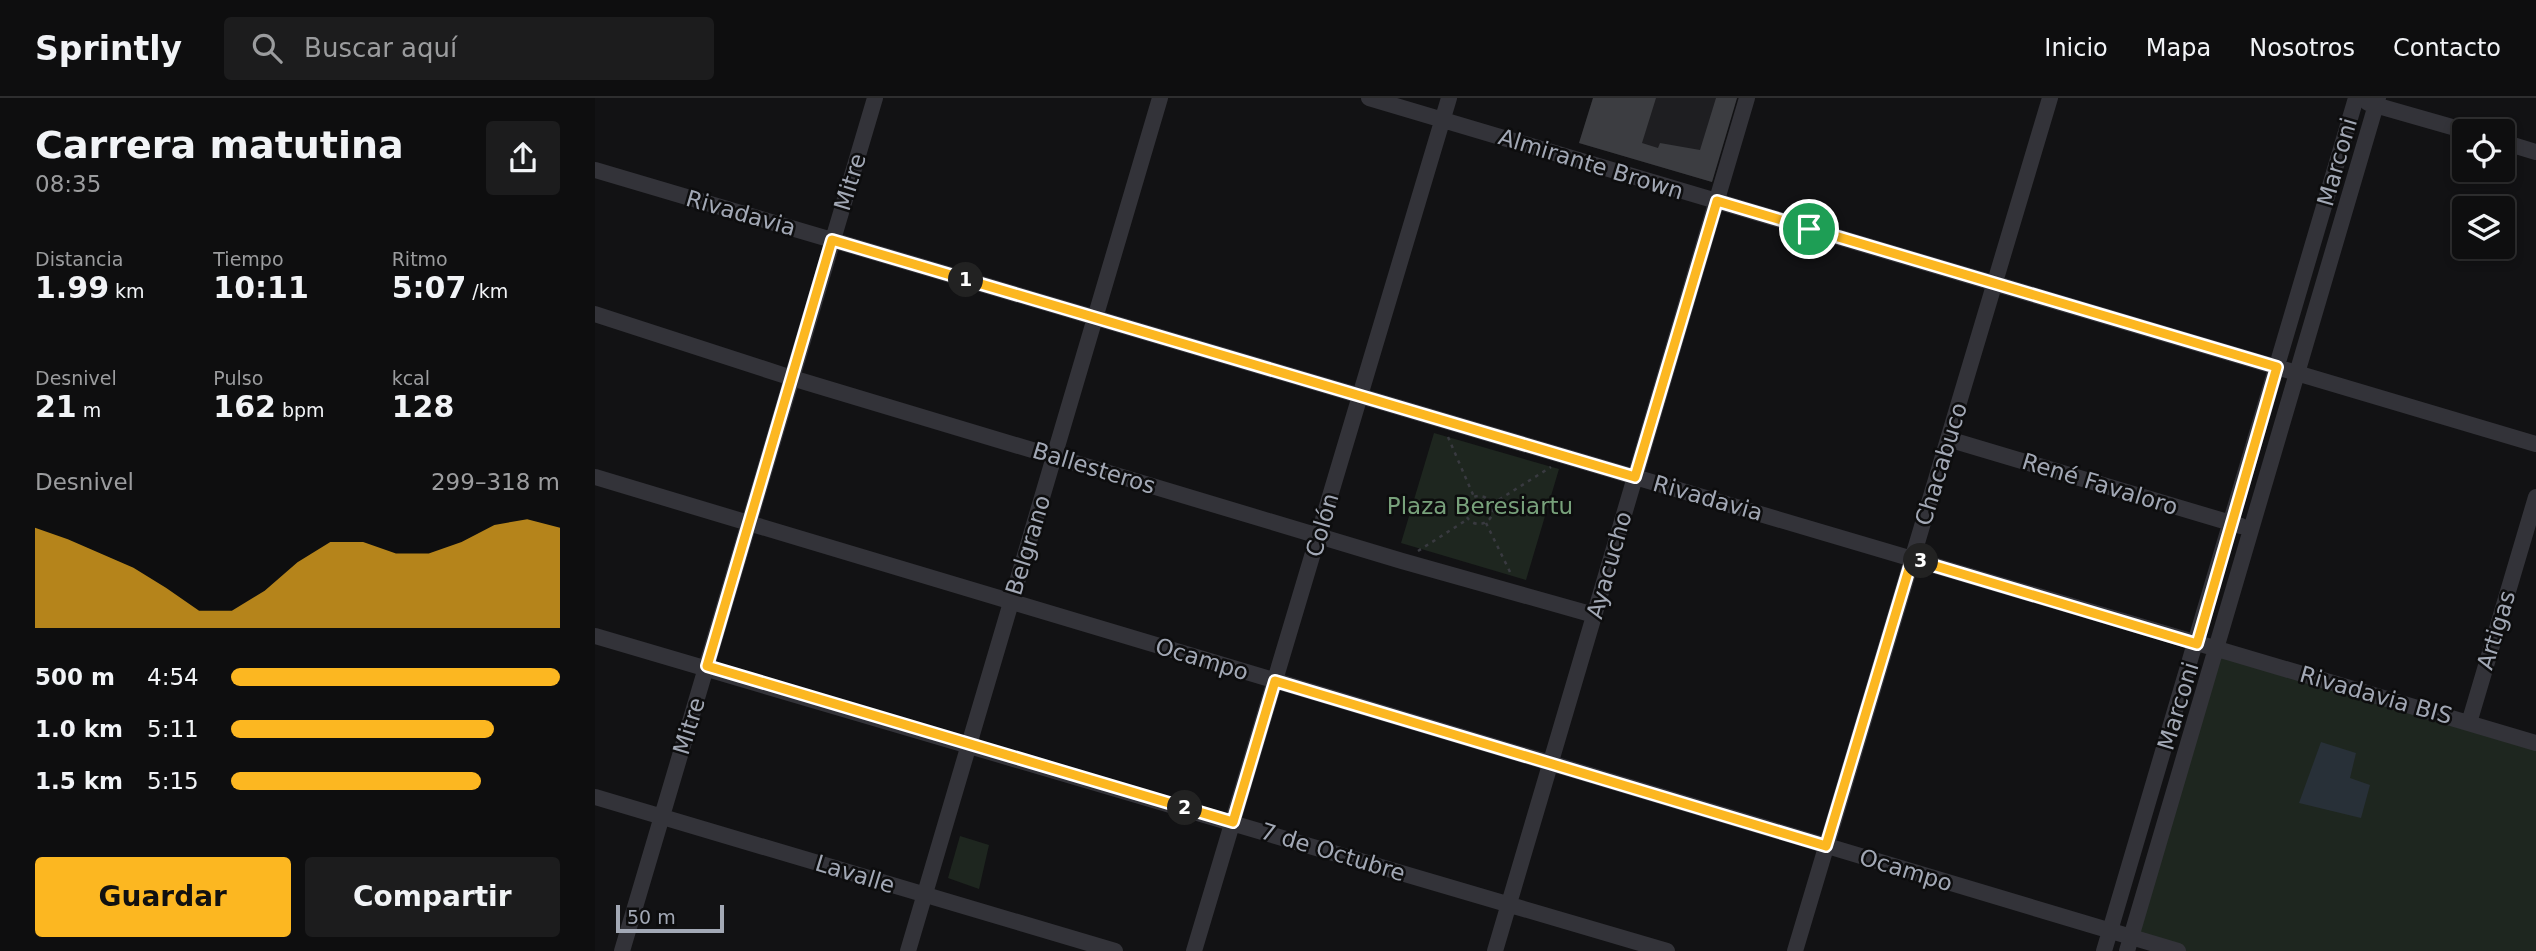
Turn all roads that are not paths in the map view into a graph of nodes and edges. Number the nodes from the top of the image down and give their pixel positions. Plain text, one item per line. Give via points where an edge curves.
1 (875, 98) edge
2 (1160, 98) edge
3 (1369, 98) edge
4 (1449, 98) edge
5 (1747, 98) edge
6 (2050, 98) edge
7 (2355, 98) edge
8 (2377, 102) edge
9 (1442, 120) junction
10 (2452, 126) edge
11 (2515, 146) edge
12 (2536, 152) edge
13 (595, 170) edge
14 (1717, 201) junction
15 (832, 240) junction
16 (1995, 284) junction
17 (595, 314) edge
18 (1095, 318) junction
19 (2277, 367) junction
20 (2297, 373) junction
21 (792, 378) junction
22 (1360, 396) junction
23 (1948, 439) junction
24 (2536, 444) edge
25 (1054, 456) junction
26 (595, 477) edge
27 (1635, 477) junction
28 (2536, 497) edge
29 (748, 523) junction
30 (2231, 523) junction
31 (2251, 529) junction
32 (1319, 535) junction
33 (1912, 559) junction
34 (1011, 602) junction
35 (1594, 614) junction
36 (595, 636) edge
37 (2197, 644) junction
38 (2216, 648) junction
39 (707, 666) junction
40 (1275, 681) junction
41 (2469, 723) junction
42 (2536, 743) edge
43 (969, 744) junction
44 (1550, 764) junction
45 (595, 797) edge
46 (661, 817) junction
47 (1233, 822) junction
48 (1826, 846) junction
49 (924, 895) junction
50 (1509, 904) junction
51 (2109, 931) junction
52 (2129, 944) edge
53 (622, 951) edge
54 (908, 951) edge
55 (1115, 951) edge
56 (1194, 951) edge
57 (1495, 951) edge
58 (1667, 951) edge
59 (1795, 951) edge
60 (2104, 951) edge
61 (2178, 951) edge

1 - 15 street, Mitre
2 - 18 street, Belgrano
3 - 9 street, Almirante Brown
4 - 9 street, Colón
5 - 14 street, Ayacucho
6 - 16 street, Chacabuco
7 - 8 street
7 - 19 street, Marconi
8 - 10 street
8 - 20 street, Marconi
9 - 14 street, Almirante Brown
9 - 22 street, Colón
11 - 12 street
13 - 15 street, Rivadavia
14 - 16 street, Almirante Brown
14 - 27 street, Ayacucho
15 - 18 street, Rivadavia
15 - 21 street, Mitre
16 - 19 street, Almirante Brown
16 - 23 street, Chacabuco
17 - 21 street, Ballesteros
18 - 22 street, Rivadavia
18 - 25 street, Belgrano
19 - 20 street, Almirante Brown
19 - 30 street, Marconi
20 - 24 street, Almirante Brown
20 - 31 street, Marconi
21 - 25 street, Ballesteros
21 - 29 street, Mitre
22 - 27 street, Rivadavia
22 - 32 street, Colón
23 - 30 street, René Favaloro
23 - 33 street, Chacabuco
25 - 32 street, Ballesteros
25 - 34 street, Belgrano
26 - 29 street, Ocampo
27 - 33 street, Rivadavia
27 - 35 street, Ayacucho
28 - 41 street, Artigas
29 - 34 street, Ocampo
29 - 39 street, Mitre
30 - 31 street, René Favaloro
30 - 37 street, Marconi
31 - 38 street, Marconi
32 - 35 street, Ballesteros
32 - 40 street, Colón
33 - 37 street, Rivadavia
33 - 48 street, Chacabuco
34 - 40 street, Ocampo
34 - 43 street, Belgrano
35 - 44 street, Ayacucho
36 - 39 street, 7 de Octubre
37 - 38 street, Rivadavia
37 - 51 street, Marconi
38 - 41 street, Rivadavia BIS
38 - 52 street, Marconi
39 - 43 street, 7 de Octubre
39 - 46 street, Mitre
40 - 44 street, Ocampo
40 - 47 street, Colón
41 - 42 street, Rivadavia BIS
43 - 47 street, 7 de Octubre
43 - 49 street, Belgrano
44 - 48 street, Ocampo
44 - 50 street, Ayacucho
45 - 46 street, Lavalle
46 - 49 street, Lavalle
46 - 53 street, Mitre
47 - 50 street, 7 de Octubre
47 - 56 street, Colón
48 - 51 street, Ocampo
48 - 59 street, Chacabuco
49 - 54 street, Belgrano
49 - 55 street, Lavalle
50 - 57 street, Ayacucho
50 - 58 street, 7 de Octubre
51 - 52 street, Ocampo
51 - 60 street, Marconi
52 - 61 street, Ocampo

